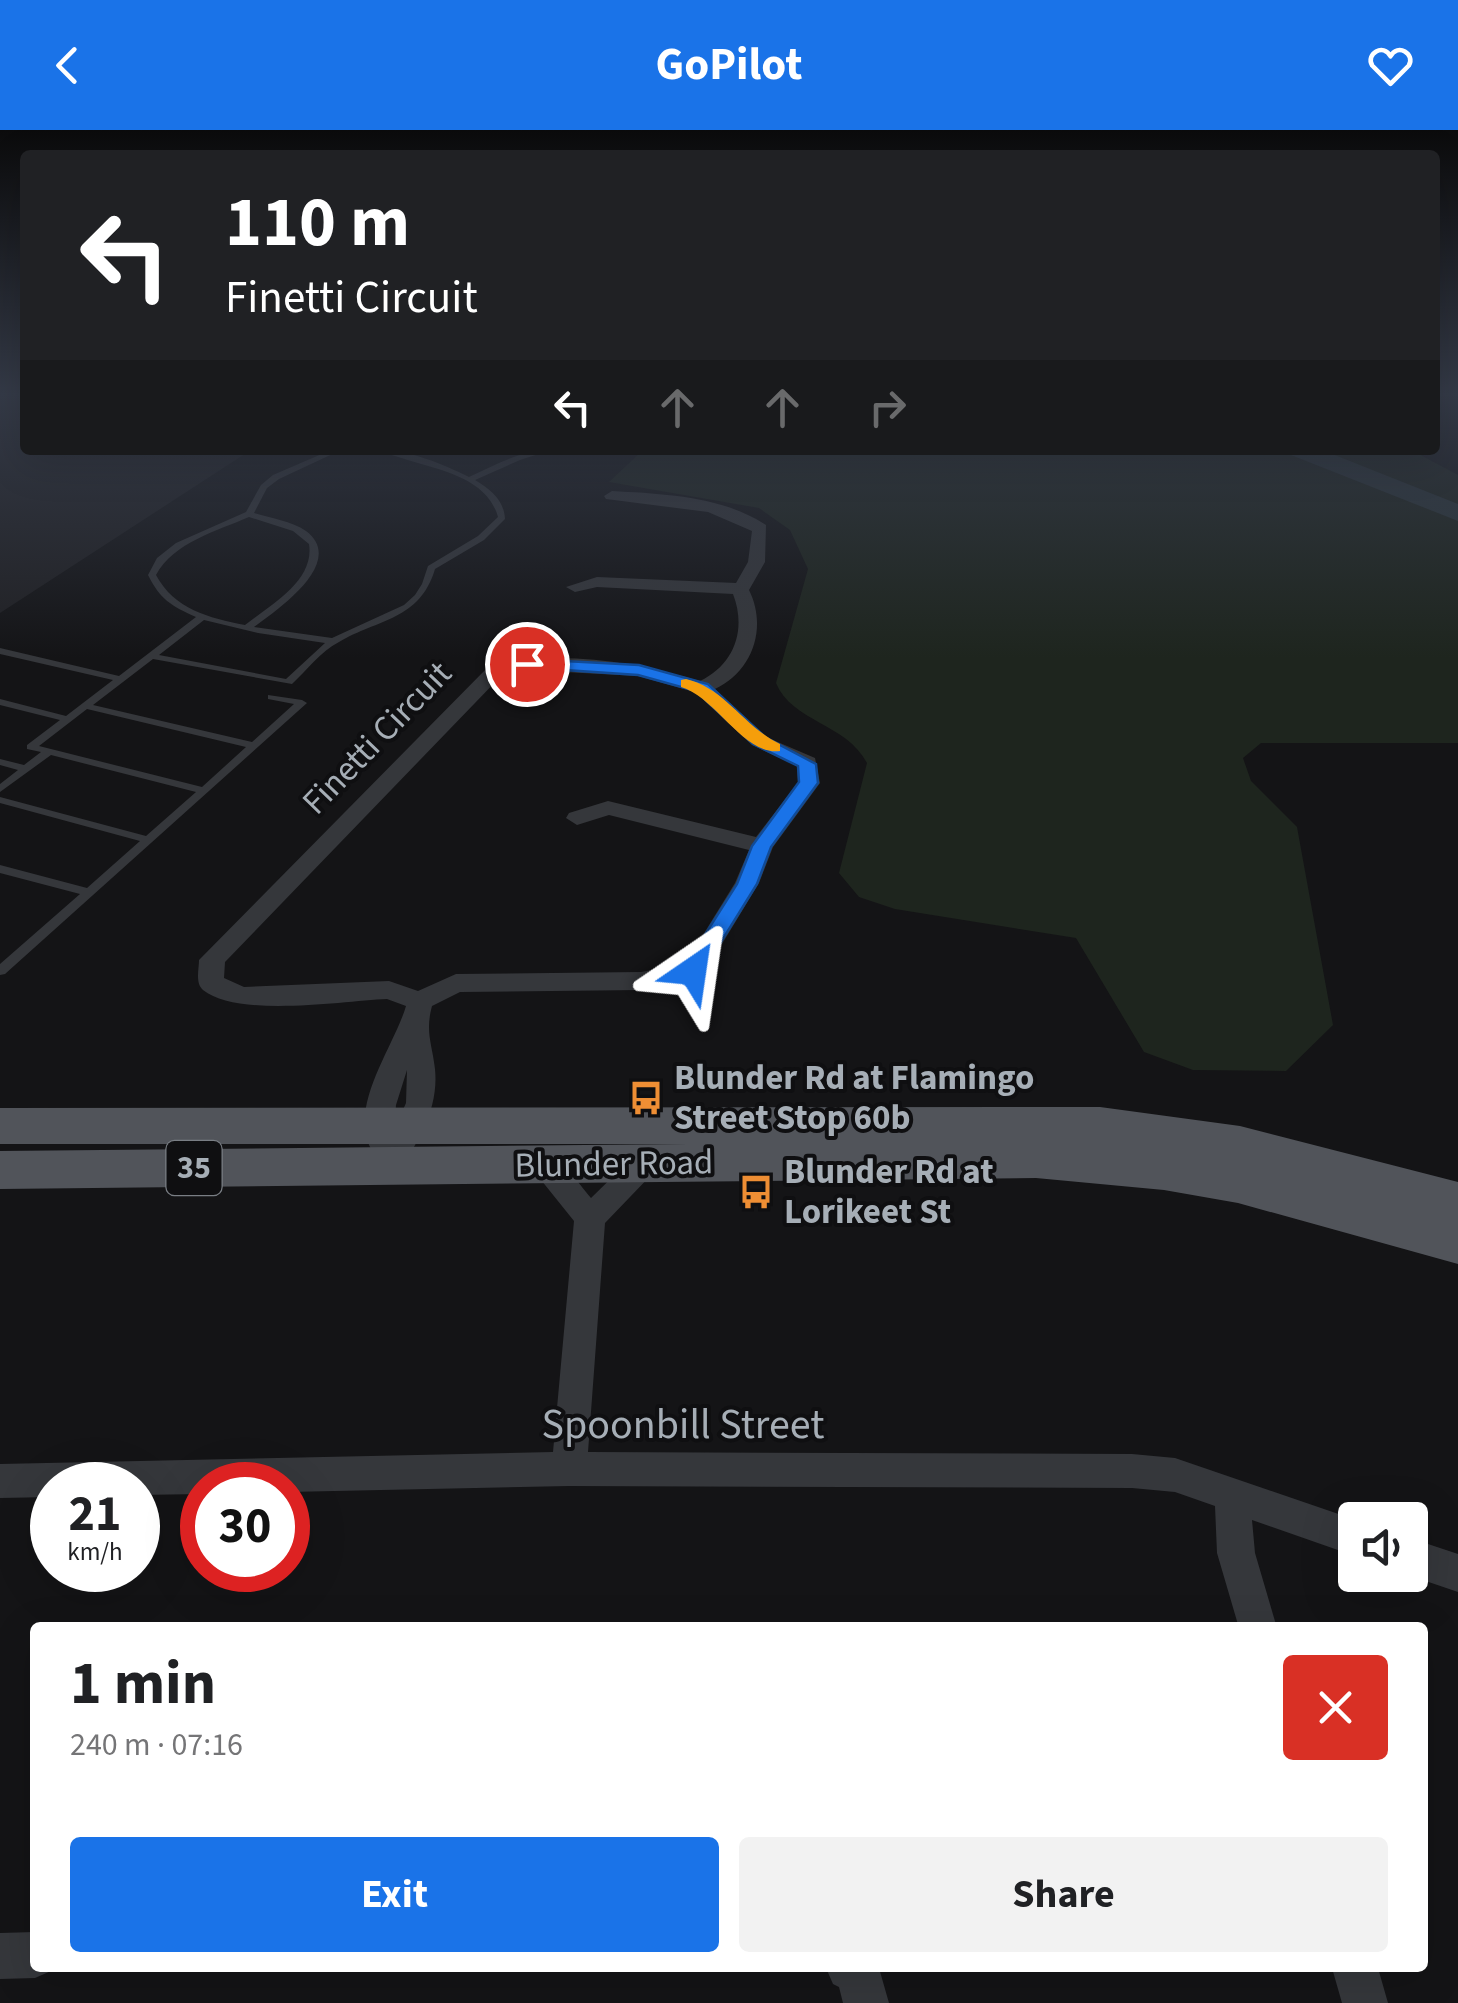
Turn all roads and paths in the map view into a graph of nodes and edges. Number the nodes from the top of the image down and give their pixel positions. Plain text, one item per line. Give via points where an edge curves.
1 (268, 483) edge
2 (476, 483) edge
3 (612, 496) dead end
4 (249, 514) junction
5 (574, 587) dead end
6 (740, 589) junction
7 (201, 618) junction
8 (249, 626) junction
9 (332, 642) junction
10 (0, 651) edge
11 (151, 656) junction
12 (121, 679) junction
13 (288, 682) junction
14 (702, 688) junction
15 (0, 702) edge
16 (85, 706) junction
17 (68, 719) junction
18 (254, 746) junction
19 (49, 751) junction
20 (0, 762) edge
21 (26, 769) junction
22 (0, 789) edge
23 (204, 791) junction
24 (0, 800) edge
25 (577, 818) dead end
26 (149, 840) junction
27 (762, 846) junction
28 (0, 869) edge
29 (89, 892) junction
30 (0, 950) edge
31 (18, 956) junction
32 (0, 971) edge
33 (420, 1002) junction
34 (414, 1031) junction
35 (0, 1126) edge
36 (394, 1137) junction
37 (644, 1164) junction
38 (544, 1165) junction
39 (0, 1170) edge
40 (1458, 1202) edge
41 (590, 1218) junction
42 (1458, 1243) edge
43 (569, 1469) junction
44 (0, 1481) edge
45 (1232, 1497) junction
46 (1338, 1532) edge
47 (1428, 1562) edge
48 (1458, 1572) edge
49 (1256, 1622) edge
50 (30, 1955) edge
51 (0, 1956) edge
52 (858, 1972) edge
53 (1356, 1972) edge
54 (866, 2003) edge
55 (1365, 2003) edge

1 - 4 lane
2 - 9 lane via 502,504 502,517 430,568 418,600
3 - 6 street via 656,498 748,518 760,528 759,552 753,579
4 - 7 lane via 179,545 152,574 167,602
4 - 8 lane via 302,532 314,542 316,556 294,591
5 - 6 street via 595,574
6 - 14 street via 749,604 746,641 729,673
7 - 8 lane
7 - 11 lane
8 - 9 lane
9 - 13 lane
10 - 12 lane
11 - 12 lane
11 - 13 lane
12 - 16 lane
13 - 18 lane via 272,697 302,703
14 - 27 street, Finetti Circuit via 759,740 807,764 808,783
14 - 33 street, Finetti Circuit via 639,670 527,664 496,670 212,960 211,982 242,996 389,990
15 - 17 lane
16 - 17 lane
16 - 18 lane
17 - 19 lane via 31,746
18 - 23 lane
19 - 21 lane
19 - 23 lane
20 - 21 lane
21 - 22 lane
23 - 26 lane
24 - 26 lane
25 - 27 street via 604,798
26 - 29 lane
27 - 33 street, Finetti Circuit via 747,884 693,971 641,981 456,983
28 - 29 lane
29 - 31 lane
30 - 31 lane
31 - 32 lane
33 - 34 street
34 - 36 street via 390,1076
34 - 36 street via 424,1069
35 - 36 main road, Blunder Road / 35
36 - 38 main road, Blunder Road / 35
36 - 39 main road, Blunder Road / 35
36 - 40 main road, Blunder Road / 35 via 1100,1125 1240,1145
37 - 38 main road, Blunder Road / 35
37 - 41 street
37 - 42 main road, Blunder Road / 35 via 1103,1164 1238,1183
38 - 41 street
41 - 43 street
43 - 44 street, Spoonbill Street
43 - 45 street, Spoonbill Street via 1132,1472 1174,1475
45 - 46 street, Spoonbill Street
45 - 49 street via 1236,1552
47 - 48 street
50 - 51 street
52 - 54 street
53 - 55 street

